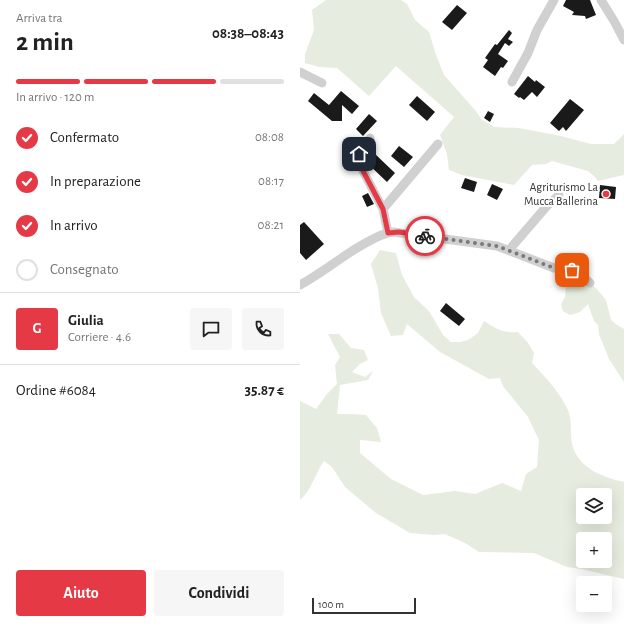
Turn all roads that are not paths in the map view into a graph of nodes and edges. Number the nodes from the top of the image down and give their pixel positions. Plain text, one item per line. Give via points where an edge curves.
1 (554, 0) edge
2 (601, 0) edge
3 (624, 40) edge
4 (300, 72) edge
5 (512, 82) dead end
6 (322, 83) dead end
7 (370, 138) dead end
8 (438, 144) dead end
9 (559, 195) dead end
10 (383, 209) junction
11 (388, 233) junction
12 (509, 250) junction
13 (590, 283) dead end
14 (300, 285) edge

1 - 5 street
2 - 3 street
4 - 6 street
7 - 10 street via 359,154 362,169
8 - 10 street
9 - 12 street
10 - 11 street
11 - 12 street via 399,232 497,246
11 - 14 street via 377,236
12 - 13 street via 554,268 572,270

